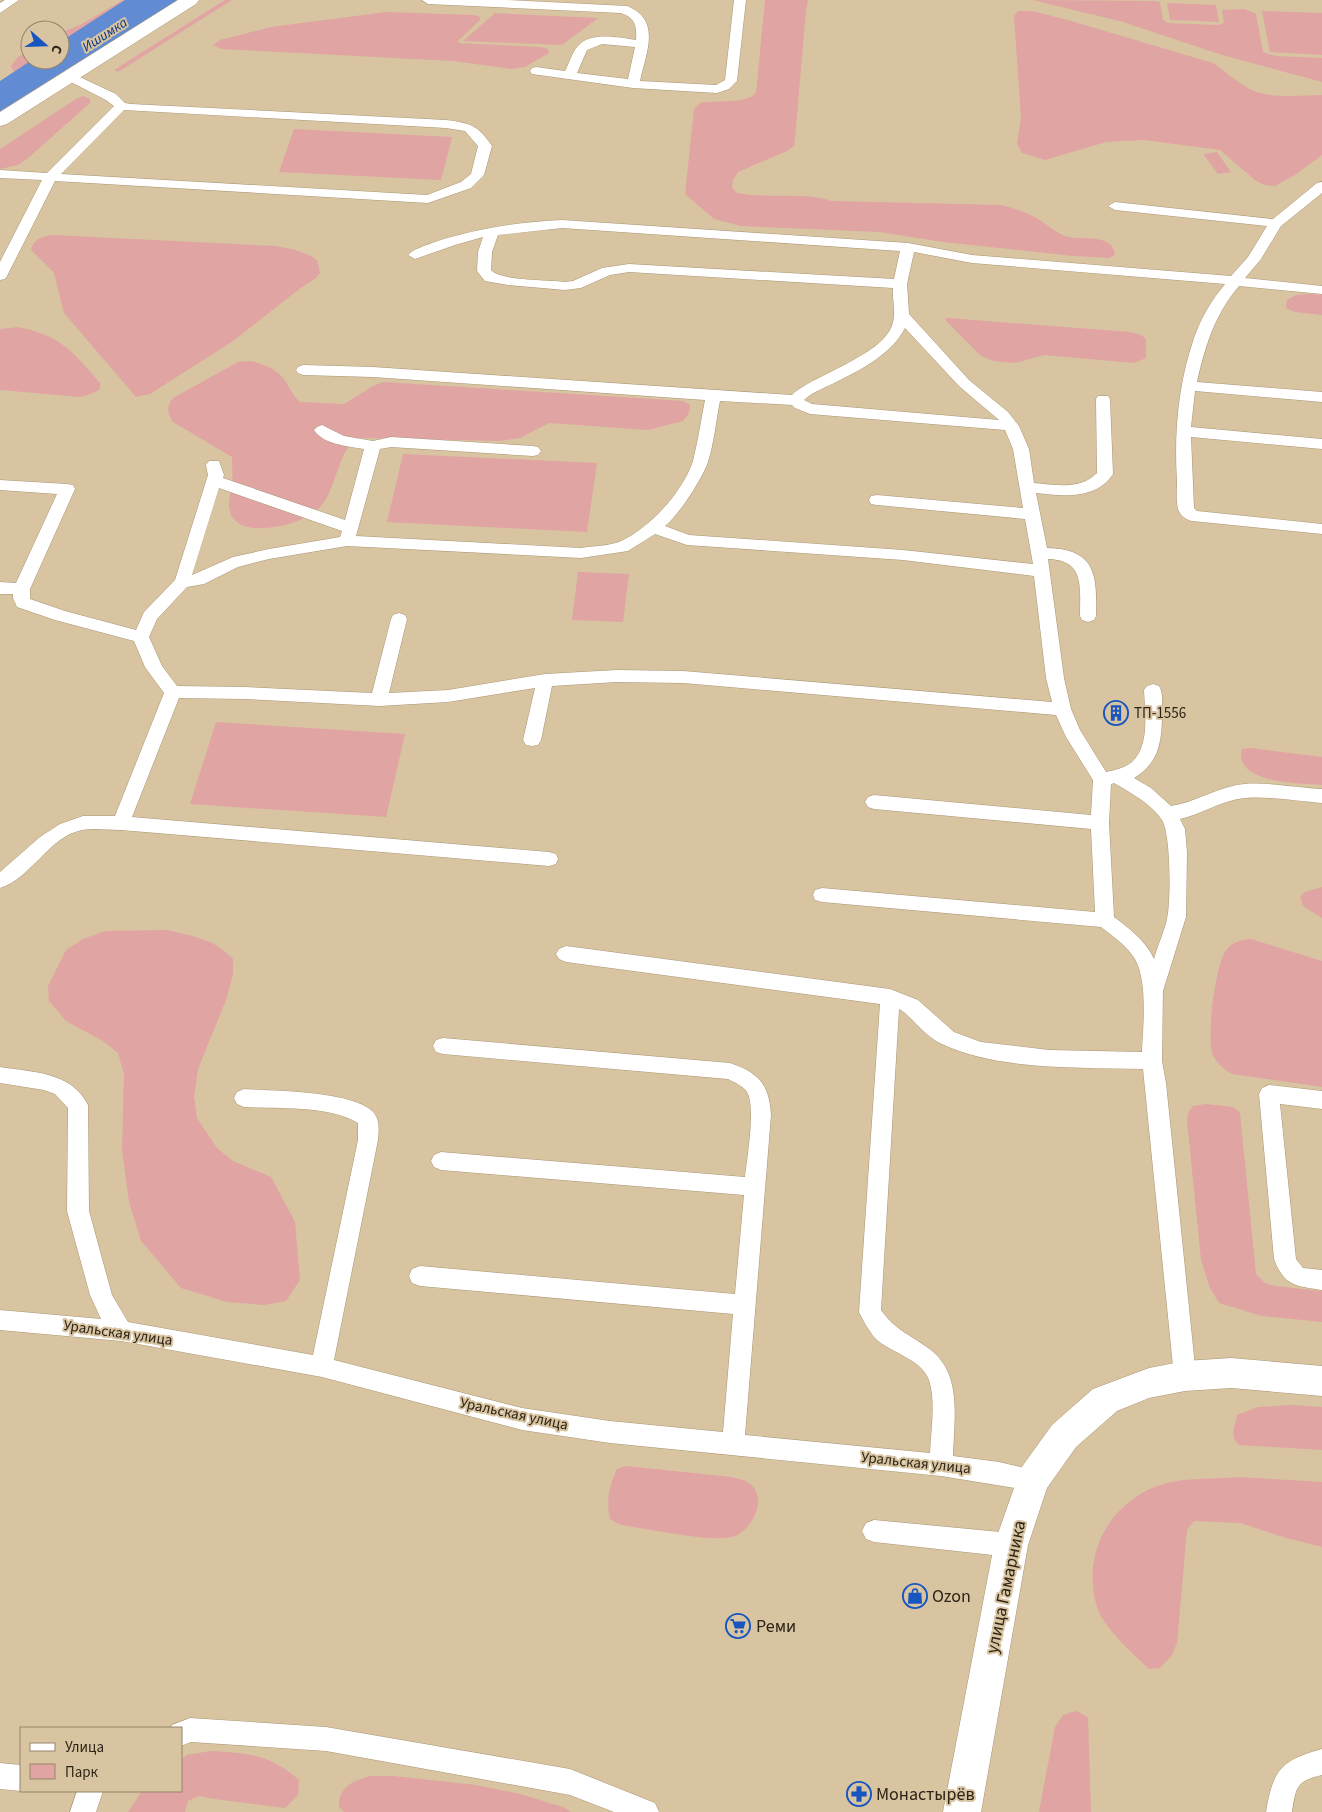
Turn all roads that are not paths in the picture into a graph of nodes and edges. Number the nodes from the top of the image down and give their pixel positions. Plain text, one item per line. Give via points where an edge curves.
1 (13, 0) edge
2 (190, 0) edge
3 (428, 0) edge
4 (740, 0) edge
5 (0, 9) edge
6 (642, 44) junction
7 (536, 71) dead end
8 (570, 75) junction
9 (69, 76) junction
10 (633, 84) junction
11 (121, 106) junction
12 (0, 120) edge
13 (0, 174) edge
14 (50, 177) junction
15 (1322, 186) edge
16 (1115, 206) dead end
17 (1276, 222) junction
18 (492, 232) junction
19 (908, 246) junction
20 (415, 255) dead end
21 (0, 276) edge
22 (1235, 281) junction
23 (900, 284) junction
24 (1322, 290) edge
25 (902, 316) junction
26 (303, 370) dead end
27 (1189, 386) junction
28 (713, 396) junction
29 (1322, 397) edge
30 (1103, 399) dead end
31 (796, 400) junction
32 (1011, 426) junction
33 (322, 430) dead end
34 (1184, 431) junction
35 (1322, 444) edge
36 (373, 446) junction
37 (534, 451) dead end
38 (0, 485) edge
39 (1027, 487) junction
40 (877, 500) dead end
41 (1032, 514) junction
42 (654, 528) junction
43 (1322, 529) edge
44 (349, 534) junction
45 (1040, 553) junction
46 (1042, 571) junction
47 (182, 582) junction
48 (0, 588) edge
49 (22, 589) junction
50 (1088, 616) dead end
51 (399, 619) dead end
52 (141, 637) junction
53 (545, 680) junction
54 (1153, 690) dead end
55 (174, 692) junction
56 (379, 700) junction
57 (1062, 709) junction
58 (532, 740) dead end
59 (1110, 778) junction
60 (1322, 796) edge
61 (874, 802) dead end
62 (1168, 814) junction
63 (121, 823) junction
64 (1100, 823) junction
65 (550, 859) dead end
66 (0, 881) edge
67 (822, 895) dead end
68 (1105, 920) junction
69 (566, 954) dead end
70 (1153, 991) junction
71 (890, 997) junction
72 (443, 1046) dead end
73 (1152, 1062) junction
74 (0, 1075) edge
75 (244, 1098) dead end
76 (1322, 1100) edge
77 (440, 1161) dead end
78 (756, 1187) junction
79 (420, 1276) dead end
80 (1322, 1280) edge
81 (746, 1305) junction
82 (0, 1320) edge
83 (121, 1331) junction
84 (322, 1367) junction
85 (1184, 1376) junction
86 (1322, 1381) edge
87 (733, 1444) junction
88 (941, 1465) junction
89 (1033, 1480) junction
90 (874, 1531) dead end
91 (1011, 1546) junction
92 (182, 1734) edge
93 (1322, 1762) edge
94 (0, 1776) edge
95 (20, 1778) edge
96 (90, 1792) edge
97 (84, 1812) edge
98 (646, 1812) edge
99 (962, 1812) edge
100 (1279, 1812) edge

1 - 5 lane
2 - 9 street
3 - 6 lane via 623,10 636,15 642,24
4 - 10 lane via 731,81 725,86 717,89
6 - 8 lane via 586,44
6 - 10 lane
7 - 8 lane
8 - 10 lane
9 - 11 lane via 111,97
9 - 12 street
11 - 14 lane
11 - 14 lane via 446,124 475,131 485,146 477,175 466,185 428,199
13 - 14 lane
14 - 21 lane
15 - 17 lane
16 - 17 lane
17 - 22 lane via 1254,259
18 - 19 lane via 562,224
18 - 20 lane via 447,242
18 - 23 lane via 484,271 490,278 508,282 576,285 607,271 629,268
19 - 22 lane via 972,260
19 - 23 lane
22 - 24 lane
22 - 27 lane via 1207,325
23 - 25 lane
25 - 31 lane via 900,328 879,350 826,382 808,388
25 - 32 lane via 964,383 1003,415
26 - 28 lane
27 - 29 lane
27 - 34 lane
28 - 31 lane
28 - 42 lane via 700,462 667,516
30 - 39 lane via 1104,474 1100,480 1090,487 1074,491
31 - 32 lane via 810,409
32 - 39 lane via 1021,449
33 - 36 lane via 340,440
34 - 35 lane
34 - 43 lane via 1186,509 1192,516
36 - 37 lane via 391,442
36 - 44 lane
38 - 49 lane via 67,489
39 - 41 lane
40 - 41 lane
41 - 45 lane
42 - 44 lane via 622,548 581,553
42 - 46 lane via 687,540 903,555
44 - 47 lane via 234,563 198,580
44 - 47 lane via 214,473
45 - 46 lane
45 - 50 lane via 1068,555 1080,563 1086,578
46 - 57 lane via 1054,678
47 - 52 lane via 150,616
48 - 49 lane
49 - 52 lane via 23,603
51 - 56 lane
52 - 55 lane via 147,655 165,685
53 - 56 lane via 448,696
53 - 57 lane via 682,677
53 - 58 lane
54 - 59 lane via 1151,747 1142,765 1134,771
55 - 56 lane
55 - 63 lane
57 - 59 lane via 1072,732
59 - 62 lane via 1145,794
59 - 64 lane
60 - 62 lane via 1245,791
61 - 64 lane
62 - 70 lane via 1176,829 1178,917
63 - 65 lane
63 - 66 lane via 80,824 67,828 50,838 10,876
64 - 68 lane
67 - 68 lane
68 - 70 lane via 1128,938 1144,957
69 - 71 lane
70 - 73 lane
71 - 73 lane via 911,1006 947,1038 981,1050 1049,1058
71 - 88 lane via 870,1312 883,1331 934,1366 942,1394
72 - 78 lane via 730,1071 744,1077 755,1085 760,1098
73 - 85 lane
74 - 83 lane via 62,1088 78,1106 78,1211 101,1295
75 - 84 lane via 332,1105 365,1117 369,1127
76 - 80 lane via 1269,1094 1288,1270 1296,1276
77 - 78 lane
78 - 81 lane
79 - 81 lane
81 - 87 lane
82 - 83 lane, Уральская улица
83 - 84 lane, Уральская улица
84 - 87 lane, Уральская улица via 522,1419 610,1432
85 - 86 street, улица Гамарника via 1232,1373
85 - 89 street, улица Гамарника via 1149,1382 1105,1400 1064,1436
87 - 88 lane, Уральская улица
88 - 89 lane, Уральская улица
89 - 91 street, улица Гамарника
90 - 91 lane
91 - 99 street, улица Гамарника
92 - 98 lane via 190,1730 336,1741 570,1782
93 - 100 lane via 1298,1769 1289,1779
94 - 95 lane
96 - 97 lane

